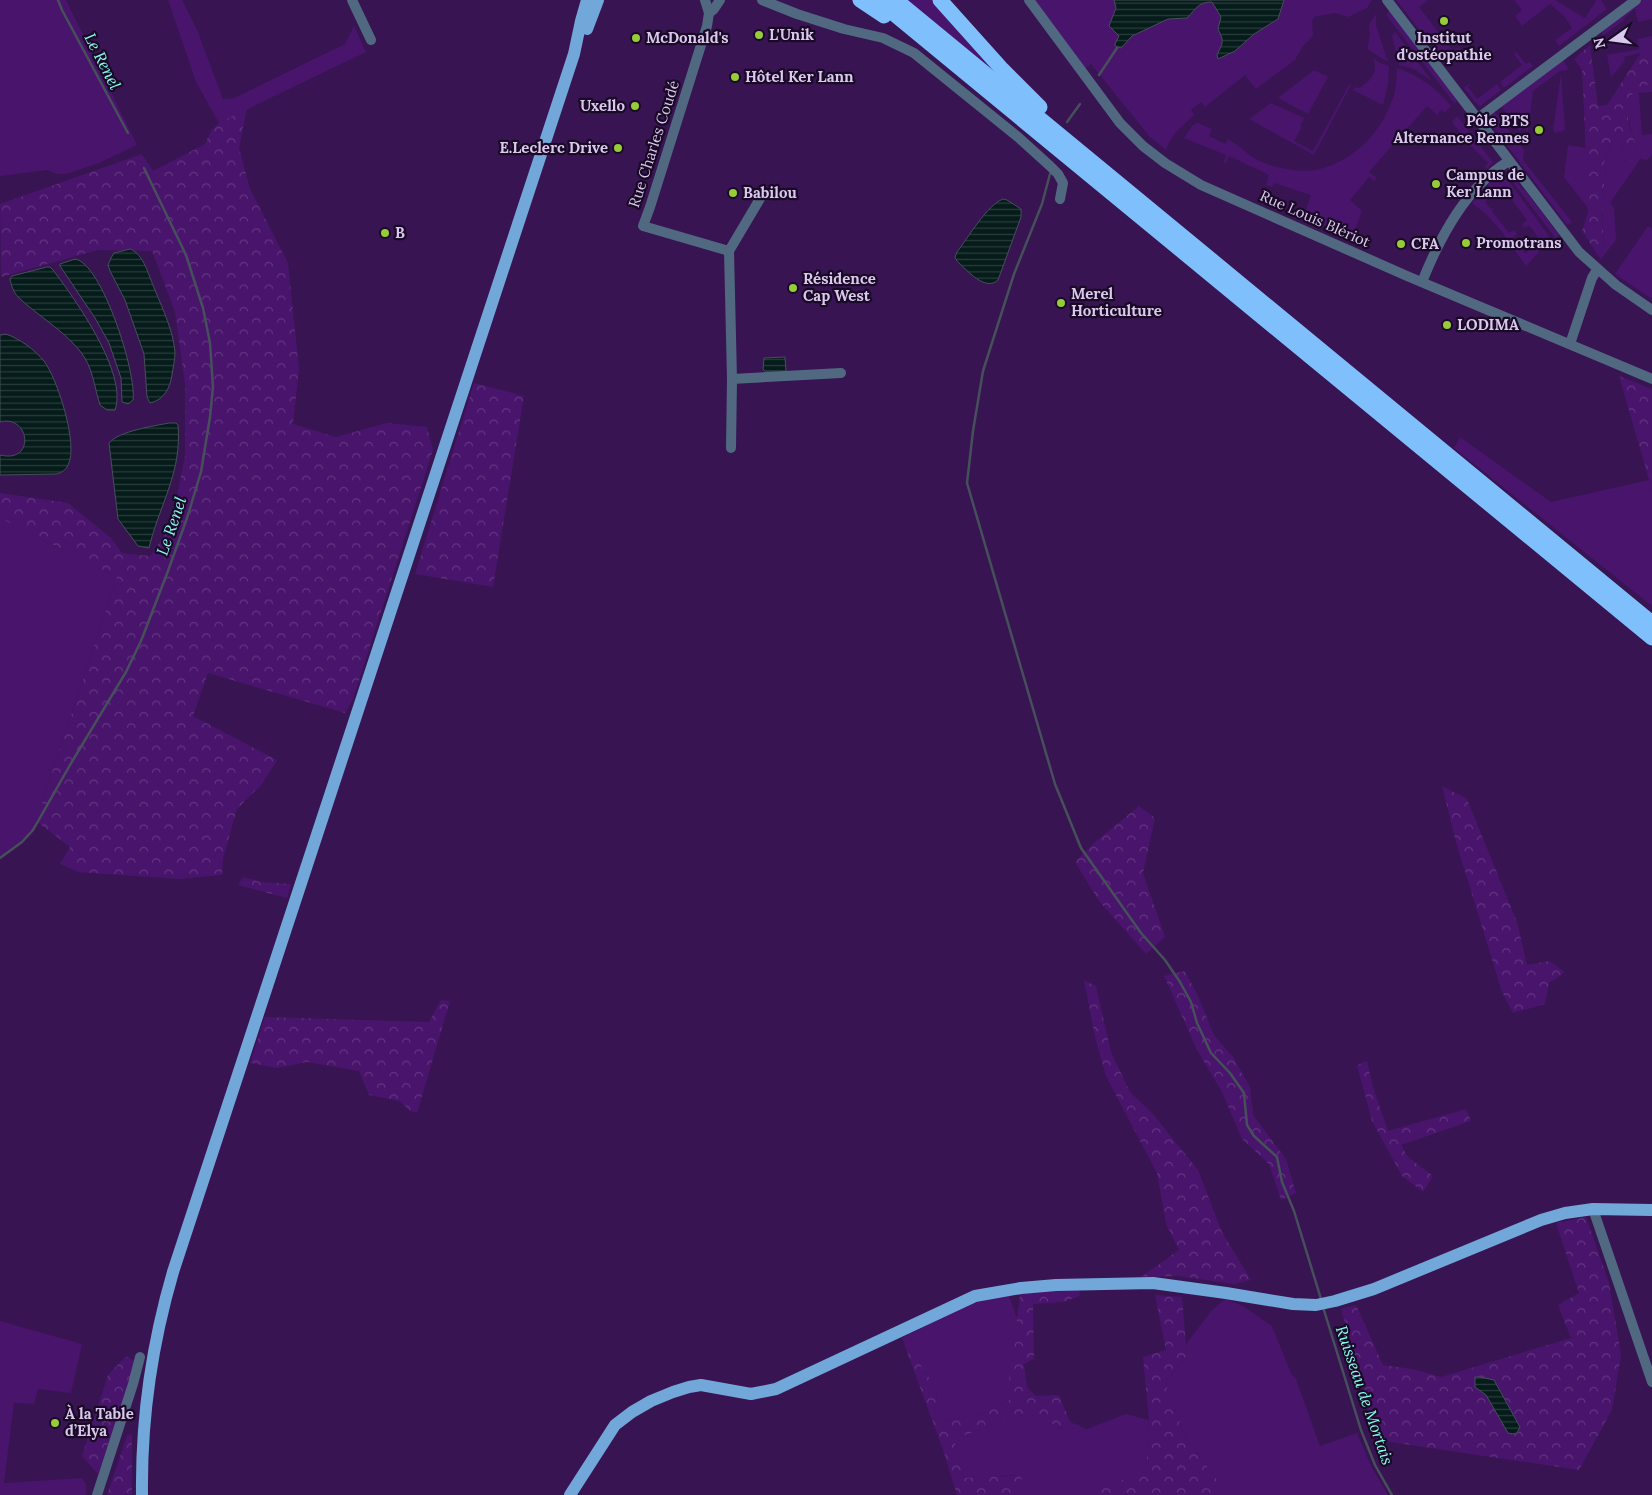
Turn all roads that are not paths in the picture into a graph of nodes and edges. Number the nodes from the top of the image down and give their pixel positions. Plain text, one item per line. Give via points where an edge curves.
1 (352, 0) edge
2 (587, 0) edge
3 (598, 0) edge
4 (705, 0) edge
5 (720, 0) edge
6 (762, 0) edge
7 (860, 0) edge
8 (877, 0) edge
9 (896, 0) edge
10 (940, 0) edge
11 (1029, 0) edge
12 (1387, 0) edge
13 (1636, 0) edge
14 (709, 14) junction
15 (371, 40) dead end
16 (574, 54) junction
17 (1477, 119) junction
18 (1509, 162) junction
19 (761, 197) dead end
20 (1060, 199) dead end
21 (1119, 200) junction
22 (1147, 207) junction
23 (729, 250) junction
24 (1597, 270) junction
25 (1422, 282) junction
26 (1652, 310) edge
27 (1570, 344) junction
28 (841, 372) dead end
29 (732, 379) junction
30 (1652, 379) edge
31 (731, 448) dead end
32 (1652, 623) edge
33 (1652, 638) edge
34 (1593, 1208) junction
35 (1652, 1210) edge
36 (140, 1357) dead end
37 (1652, 1382) edge
38 (97, 1495) edge
39 (142, 1495) edge
40 (570, 1495) edge

1 - 15 street
2 - 16 main road
3 - 16 main road
4 - 14 street, Rue Charles Coudé
5 - 14 street, Rue Charles Coudé
6 - 20 street via 844,29 883,38 914,53 1050,166 1063,183
7 - 21 highway
8 - 21 highway
9 - 22 highway
10 - 22 highway via 1021,88
11 - 25 street, Rue Louis Blériot via 1120,123 1169,166 1200,185
12 - 17 street
13 - 17 street
14 - 23 street, Rue Charles Coudé via 643,226
16 - 39 main road via 173,1272 151,1369
17 - 18 street
18 - 24 street via 1579,252
18 - 25 street via 1464,204 1437,248
19 - 23 street
21 - 33 highway
22 - 32 highway
23 - 29 street
24 - 26 street
24 - 27 street
25 - 27 street, Rue Louis Blériot
27 - 30 street, Rue Louis Blériot
28 - 29 street
29 - 31 street
34 - 35 main road
34 - 37 street
34 - 40 main road via 1541,1220 1374,1289 1316,1304 1293,1304 1154,1283 1048,1286 975,1296 776,1389 752,1394 695,1386 651,1401 615,1425
36 - 38 street

